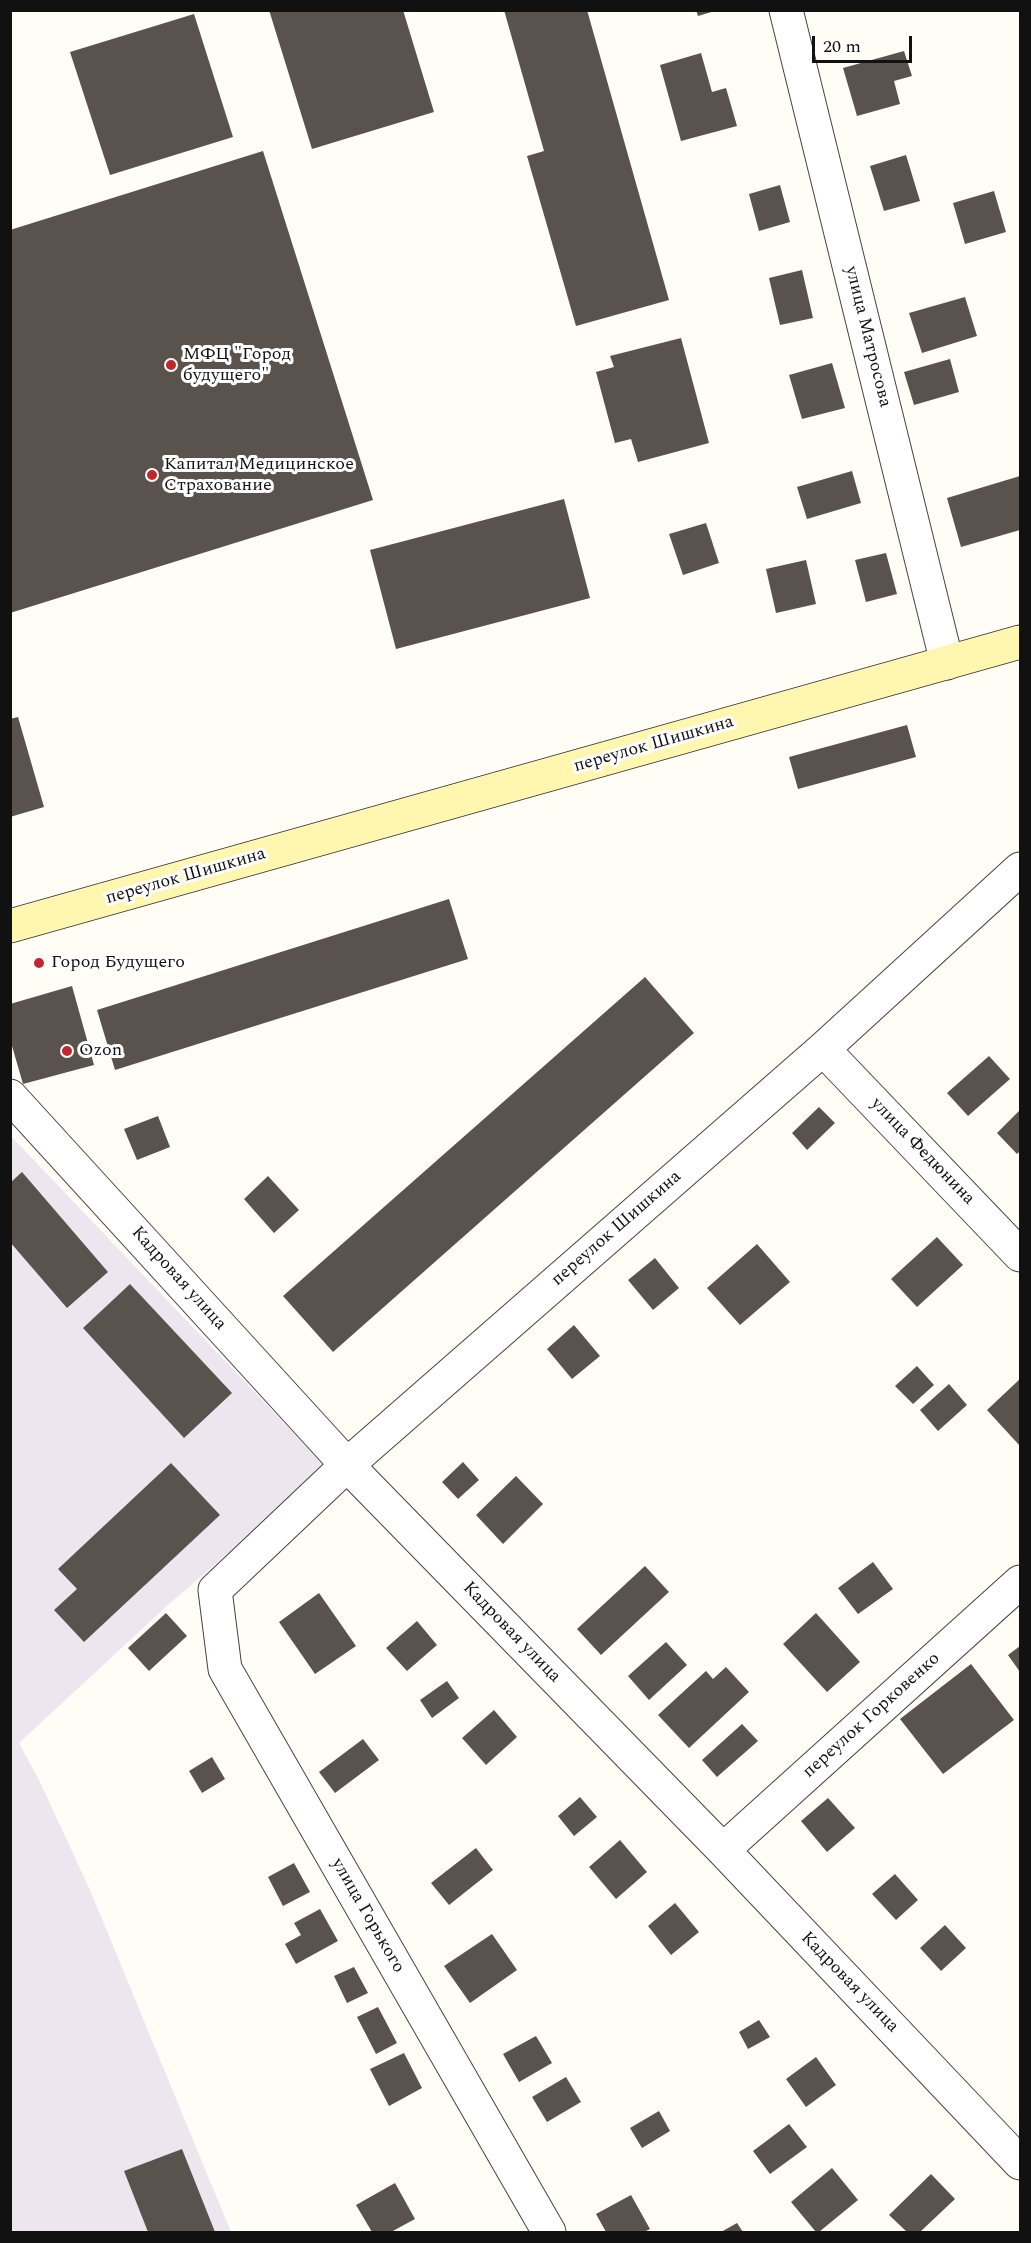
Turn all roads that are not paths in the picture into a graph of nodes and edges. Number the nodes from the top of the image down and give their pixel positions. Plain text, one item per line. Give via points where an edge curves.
1 (786, 10) edge
2 (1020, 642) edge
3 (947, 663) junction
4 (1020, 869) edge
5 (10, 926) edge
6 (824, 1049) junction
7 (10, 1096) edge
8 (1020, 1255) edge
9 (347, 1465) junction
10 (1020, 1582) edge
11 (215, 1590) joint
12 (723, 1850) junction
13 (1020, 2163) edge
14 (549, 2232) edge

1 - 3 street, улица Матросова
2 - 3 main road, переулок Шишкина
3 - 5 main road, переулок Шишкина
4 - 6 street, переулок Шишкина
6 - 8 street, улица Федюнина
6 - 9 street, переулок Шишкина
7 - 9 street, Кадровая улица
9 - 11 street, переулок Шишкина
9 - 12 street, Кадровая улица
10 - 12 street, переулок Горковенко
11 - 14 street, улица Горького via 225,1670
12 - 13 street, Кадровая улица

